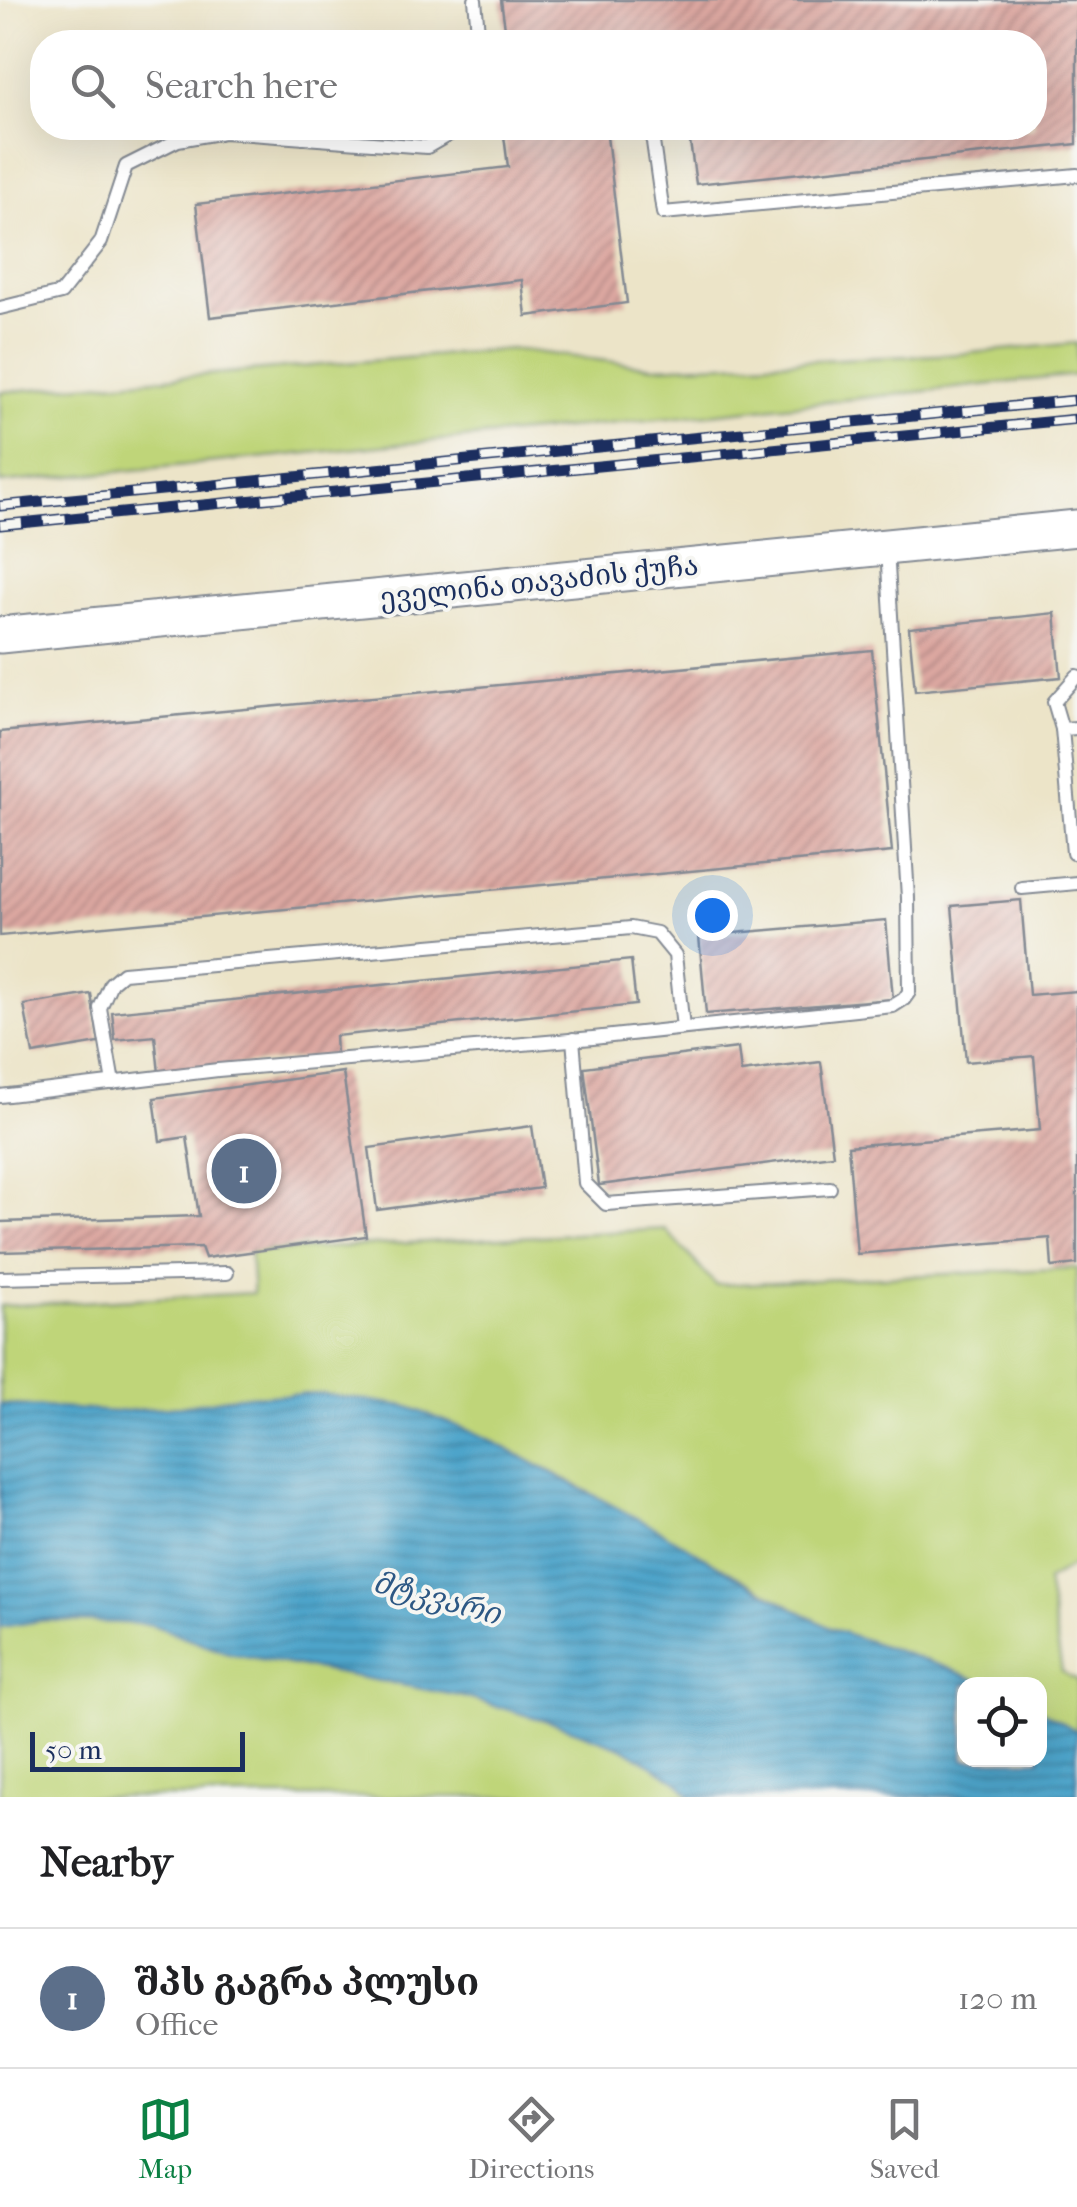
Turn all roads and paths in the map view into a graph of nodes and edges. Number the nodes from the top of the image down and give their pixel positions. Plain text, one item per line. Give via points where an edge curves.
1 (475, 0) edge
2 (478, 30) edge
3 (178, 140) edge
4 (333, 140) edge
5 (440, 140) edge
6 (654, 140) edge
7 (1077, 175) edge
8 (0, 308) edge
9 (1077, 528) edge
10 (886, 547) junction
11 (0, 635) edge
12 (1077, 676) edge
13 (1077, 728) edge
14 (1062, 730) junction
15 (1073, 853) dead end
16 (1077, 883) edge
17 (1022, 888) dead end
18 (683, 1028) junction
19 (573, 1040) junction
20 (113, 1083) junction
21 (0, 1096) edge
22 (830, 1188) dead end
23 (227, 1273) dead end
24 (0, 1278) edge

1 - 2 lane
3 - 8 lane via 126,166 101,242 61,293
4 - 5 lane via 428,147
6 - 7 lane via 663,213
9 - 10 main road, ეველინა თავაძის ქუჩა
10 - 11 main road, ეველინა თავაძის ქუჩა
10 - 18 lane via 909,992 893,1006
12 - 14 lane via 1054,702
13 - 14 lane
14 - 15 lane
16 - 17 lane
18 - 19 lane
18 - 20 lane via 675,955 657,933 631,928 123,974 100,1008
19 - 20 lane
19 - 22 lane via 585,1183 606,1204
20 - 21 lane
23 - 24 lane

